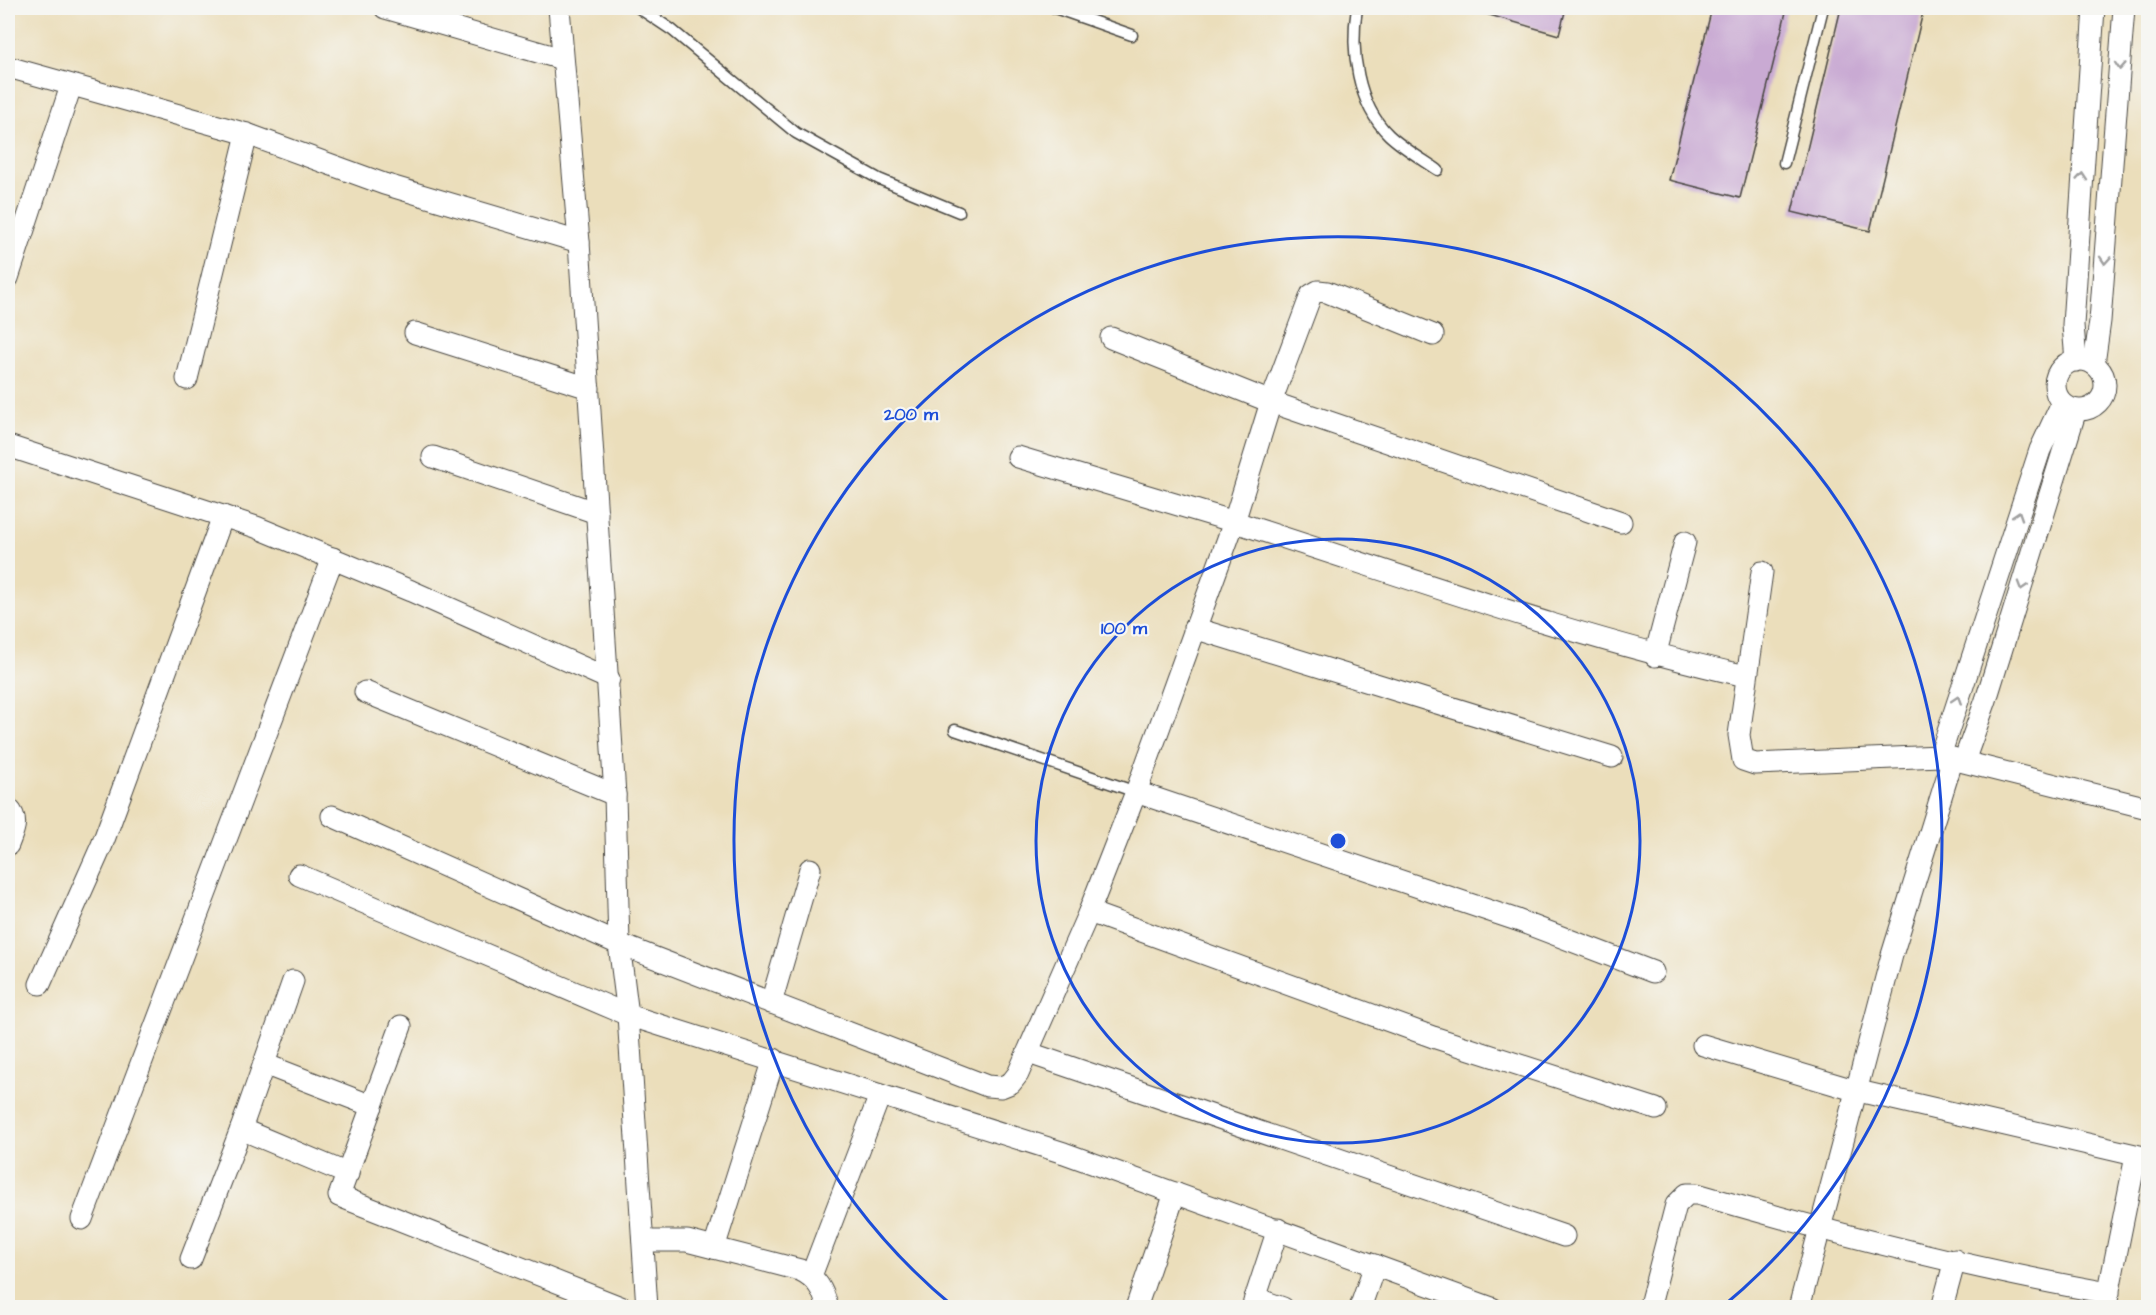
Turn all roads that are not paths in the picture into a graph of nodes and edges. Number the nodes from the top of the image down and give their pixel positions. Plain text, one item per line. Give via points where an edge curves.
1 (385, 8) edge
2 (559, 8) edge
3 (639, 8) edge
4 (1055, 8) edge
5 (1357, 8) edge
6 (1823, 8) edge
7 (2094, 8) edge
8 (2124, 8) edge
9 (1132, 35) dead end
10 (562, 59) junction
11 (8, 67) edge
12 (71, 86) junction
13 (247, 134) junction
14 (1784, 164) dead end
15 (1438, 170) dead end
16 (958, 212) dead end
17 (579, 242) junction
18 (8, 278) edge
19 (415, 333) dead end
20 (1434, 335) dead end
21 (1110, 338) dead end
22 (2085, 362) junction
23 (187, 379) dead end
24 (589, 388) junction
25 (1271, 402) junction
26 (2069, 406) junction
27 (8, 447) edge
28 (433, 457) dead end
29 (1018, 457) dead end
30 (597, 513) junction
31 (223, 516) junction
32 (1234, 522) junction
33 (1621, 522) dead end
34 (1685, 542) dead end
35 (333, 558) junction
36 (1762, 572) dead end
37 (1194, 628) junction
38 (1655, 656) junction
39 (1746, 676) junction
40 (609, 679) junction
41 (365, 692) dead end
42 (955, 730) dead end
43 (1612, 757) dead end
44 (1952, 758) junction
45 (1136, 792) junction
46 (615, 795) junction
47 (8, 808) edge
48 (2148, 808) edge
49 (332, 816) dead end
50 (8, 846) edge
51 (810, 869) dead end
52 (299, 875) dead end
53 (1089, 912) junction
54 (619, 944) junction
55 (1653, 972) dead end
56 (293, 981) dead end
57 (40, 984) dead end
58 (771, 1003) junction
59 (628, 1015) junction
60 (401, 1026) dead end
61 (1704, 1044) dead end
62 (1029, 1053) junction
63 (774, 1059) junction
64 (264, 1064) junction
65 (1854, 1090) junction
66 (880, 1095) junction
67 (372, 1106) junction
68 (1656, 1109) dead end
69 (241, 1129) junction
70 (2142, 1157) edge
71 (348, 1174) junction
72 (1175, 1193) junction
73 (82, 1219) dead end
74 (1278, 1228) junction
75 (1819, 1229) junction
76 (1564, 1236) dead end
77 (642, 1241) junction
78 (714, 1248) junction
79 (191, 1259) dead end
80 (1955, 1260) junction
81 (1375, 1265) junction
82 (811, 1276) junction
83 (2107, 1300) edge
84 (1253, 1303) edge
85 (1461, 1303) edge
86 (1650, 1305) dead end
87 (623, 1308) edge
88 (647, 1308) edge
89 (828, 1308) edge
90 (1136, 1308) edge
91 (1284, 1308) edge
92 (1360, 1308) edge
93 (1492, 1308) edge
94 (1799, 1308) edge
95 (1942, 1308) edge

1 - 10 street
2 - 10 street
3 - 16 lane via 672,30 796,134 879,179
4 - 9 lane
5 - 15 lane via 1353,50 1376,120 1389,136
6 - 14 lane
22 -> 7 street via 2073,325
8 -> 22 street via 2100,321
10 - 17 street
11 - 12 street
12 - 13 street
12 - 18 street
13 - 17 street via 384,184
13 - 23 street
17 - 24 street
19 - 24 street
20 - 25 street via 1317,291 1306,304
21 - 25 street
22 - 26 street via 2064,366 2055,380 2057,396
22 - 26 street via 2104,378 2103,394 2092,407
24 - 30 street
25 - 32 street
25 - 33 street
26 - 44 street via 1986,700
27 - 31 street
28 - 30 street
29 - 32 street
30 - 40 street
31 - 35 street
31 - 57 street via 102,845
32 - 37 street
32 - 38 street via 1550,626
34 - 38 street
35 - 40 street
35 - 73 street
36 - 39 street
37 - 43 street
37 - 45 street
38 - 39 street
39 - 44 street via 1739,735 1743,760 1755,764
40 - 46 street
41 - 46 street
42 - 45 lane
44 - 48 street
44 - 65 street
45 - 53 street
45 - 55 street via 1517,920
46 - 54 street
47 - 50 street via 16,823
49 - 54 street
51 - 58 street
52 - 59 street
53 - 62 street
53 - 68 street via 1433,1037
54 - 58 street
54 - 59 street
56 - 64 street
58 - 62 street via 987,1086 1011,1083
59 - 63 street
59 - 77 street
60 - 67 street
61 - 65 street
62 - 76 street
63 - 66 street
63 - 78 street
64 - 67 street
64 - 69 street
65 - 70 street
65 - 75 street
66 - 72 street
66 - 82 street
67 - 71 street
69 - 71 street
69 - 79 street
70 - 83 street
71 - 87 street via 339,1196
72 - 74 street
72 - 90 street
74 - 81 street
74 - 84 street
75 - 80 street
75 - 86 street via 1687,1194 1676,1205
75 - 94 street
77 - 78 street via 687,1241
77 - 88 street
78 - 82 street
80 - 83 street
80 - 95 street
81 - 85 street
81 - 92 street
82 - 89 street via 820,1285
84 - 91 street
85 - 93 street

